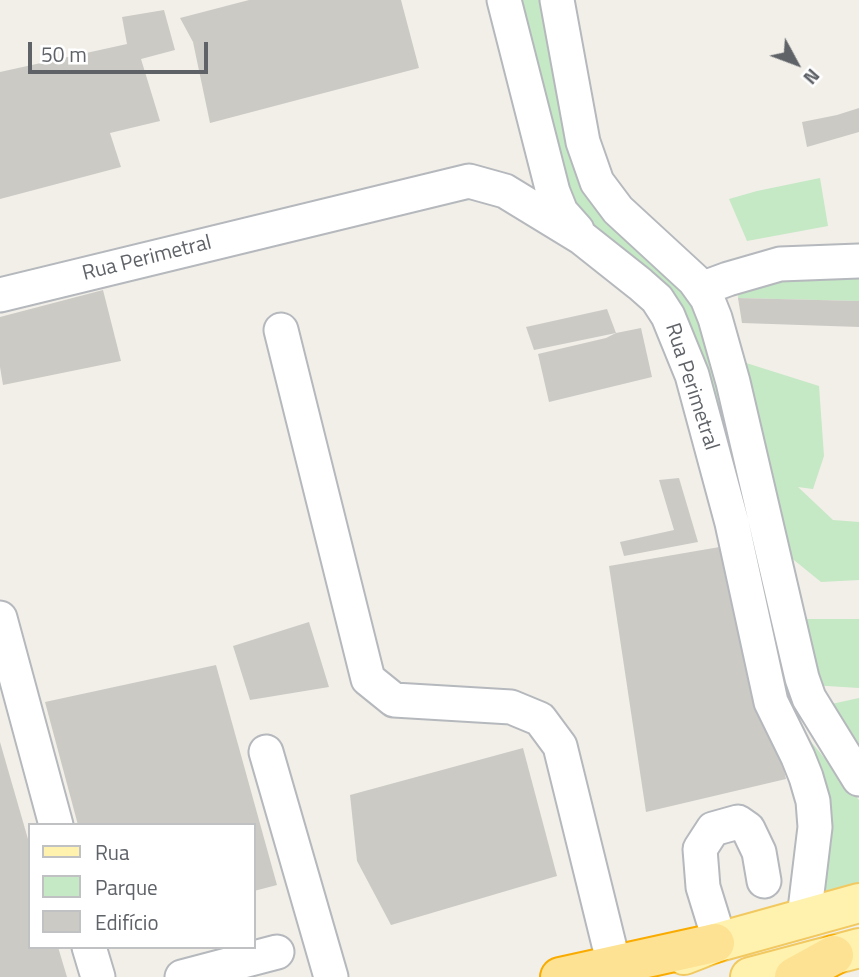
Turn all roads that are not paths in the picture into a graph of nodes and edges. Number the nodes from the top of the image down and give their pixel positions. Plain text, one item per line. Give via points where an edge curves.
1 (504, 0) edge
2 (557, 0) edge
3 (618, 211) junction
4 (582, 238) junction
5 (859, 261) edge
6 (0, 295) edge
7 (715, 295) junction
8 (281, 330) dead end
9 (677, 332) junction
10 (0, 618) edge
11 (266, 752) dead end
12 (859, 779) edge
13 (55, 823) edge
14 (764, 881) dead end
15 (859, 903) edge
16 (804, 918) junction
17 (718, 943) junction
18 (90, 949) edge
19 (847, 951) edge
20 (276, 952) dead end
21 (620, 971) edge
22 (98, 977) edge
23 (182, 977) edge
24 (331, 977) edge
25 (560, 977) edge
26 (750, 977) edge
27 (794, 977) edge

1 - 4 street via 553,192 561,212
2 - 3 street, Rua Perimetral via 583,142 597,182
3 - 4 street
3 - 7 street, Rua Perimetral
4 - 6 street, Rua Perimetral via 505,191 469,181
4 - 9 street, Rua Perimetral via 657,299
5 - 7 street via 780,264
7 - 9 street
7 - 12 street, Rua Perimetral via 805,690
8 - 21 street via 368,679 394,700 511,707 540,719 560,746
9 - 16 street, Rua Perimetral via 732,523 771,702 813,801 815,827
10 - 13 street
11 - 24 street
14 - 17 street via 759,852 748,829 738,822 713,829 701,849 703,887
15 - 16 main road
16 - 17 main road
17 - 21 highway
18 - 22 street
19 - 26 main road
19 - 27 highway
20 - 23 street
21 - 25 highway

